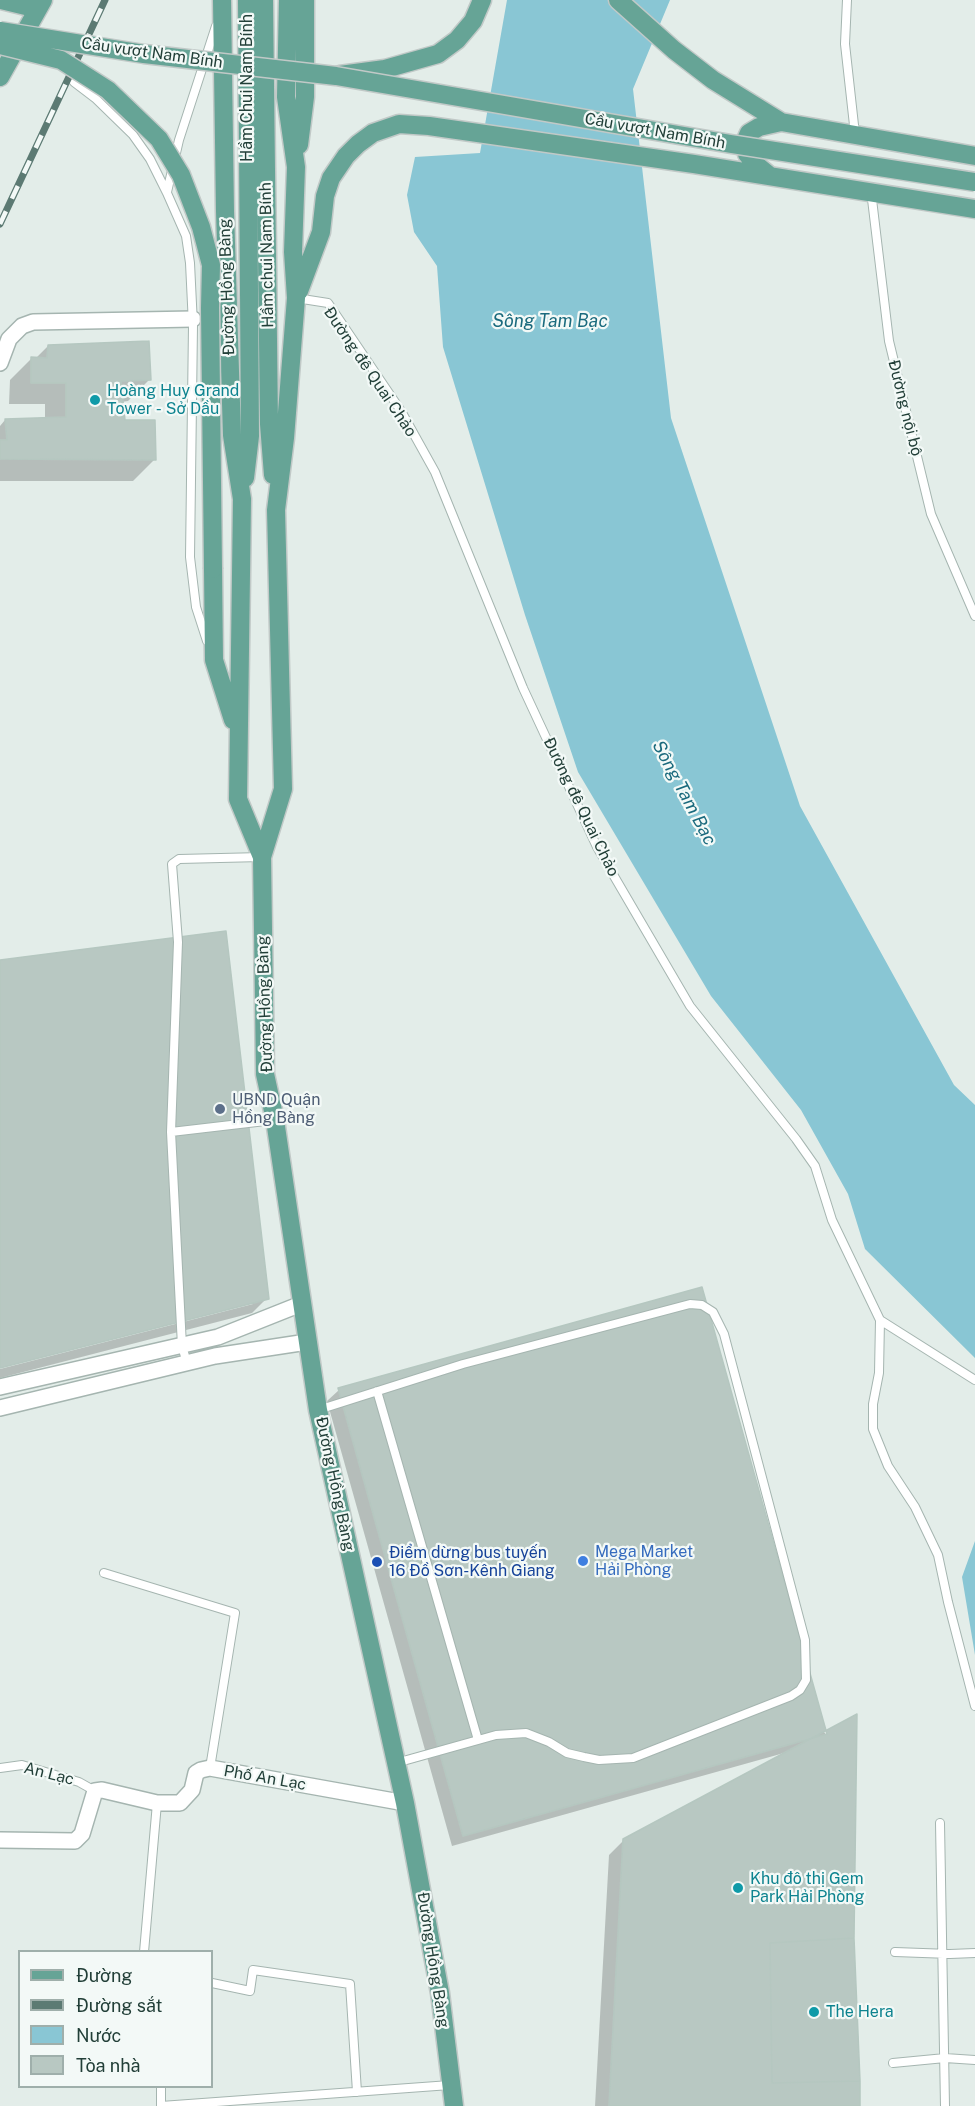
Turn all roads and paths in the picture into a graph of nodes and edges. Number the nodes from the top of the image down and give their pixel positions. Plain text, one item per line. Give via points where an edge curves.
1 (3, 0) edge
2 (247, 0) edge
3 (264, 0) edge
4 (288, 0) edge
5 (305, 0) edge
6 (482, 0) edge
7 (618, 0) edge
8 (847, 0) edge
9 (41, 4) edge
10 (221, 5) edge
11 (0, 7) edge
12 (0, 31) edge
13 (2, 61) edge
14 (336, 76) junction
15 (74, 82) dead end
16 (781, 122) junction
17 (855, 134) junction
18 (975, 156) edge
19 (296, 167) junction
20 (771, 177) junction
21 (975, 182) edge
22 (871, 191) junction
23 (167, 193) junction
24 (975, 209) edge
25 (296, 298) junction
26 (193, 319) junction
27 (0, 363) edge
28 (242, 499) junction
29 (276, 510) junction
30 (975, 616) edge
31 (214, 660) junction
32 (238, 734) junction
33 (261, 857) junction
34 (275, 1120) junction
35 (171, 1132) junction
36 (301, 1304) junction
37 (880, 1320) junction
38 (308, 1342) junction
39 (182, 1346) junction
40 (187, 1363) junction
41 (975, 1380) edge
42 (0, 1387) edge
43 (377, 1391) junction
44 (0, 1408) edge
45 (318, 1410) junction
46 (104, 1573) dead end
47 (975, 1706) edge
48 (478, 1740) junction
49 (396, 1762) junction
50 (0, 1768) edge
51 (210, 1768) junction
52 (95, 1791) junction
53 (157, 1803) junction
54 (405, 1803) junction
55 (940, 1823) dead end
56 (0, 1840) edge
57 (144, 1950) edge
58 (895, 1953) dead end
59 (975, 1953) edge
60 (942, 1954) junction
61 (213, 1983) edge
62 (945, 2058) junction
63 (975, 2060) edge
64 (893, 2063) dead end
65 (451, 2085) junction
66 (161, 2088) edge
67 (357, 2092) junction
68 (161, 2106) edge
69 (453, 2106) edge
70 (945, 2106) edge

1 - 9 main road
1 - 11 main road
2 - 28 main road, Hầm Chui Nam Bính via 250,436
3 - 29 main road, Hầm chui Nam Bính via 268,424
4 - 19 main road, Đường Hồng Bàng via 286,97
5 - 19 main road via 306,97
6 - 14 main road, Cầu vượt Nam Bính via 473,21 438,54 385,69
7 - 16 main road via 674,50 736,96
8 - 17 lane via 845,44
9 - 13 main road
10 - 23 lane via 179,140
10 - 28 main road, Đường Hồng Bàng via 231,415
12 - 14 main road, Cầu vượt Nam Bính, bridge via 144,54
13 - 31 main road, bridge via 61,60 108,90 159,138 181,175 201,227 211,265
14 - 21 main road, Cầu vượt Nam Bính, bridge
15 - 23 lane via 133,135
16 - 17 main road
16 - 20 main road via 759,127 745,141 747,154
17 - 18 main road
19 - 25 main road, Đường Hồng Bàng
20 - 22 main road
20 - 25 main road via 399,124 358,144 331,178 321,232
22 - 24 main road
22 - 30 lane, Đường nội bộ via 889,341 931,514
23 - 26 lane via 186,236
25 - 29 main road, Đường Hồng Bàng
25 - 37 lane, Đường đê Quai Chảo via 328,303 401,411 435,472 523,688 597,847 690,1006 815,1166 832,1220
26 - 27 street via 33,322 22,326 9,339
26 - 31 lane via 190,557 196,607
28 - 32 main road, Đường Hồng Bàng
29 - 33 main road, Đường Hồng Bàng via 283,789
31 - 32 main road
32 - 33 main road, Đường Hồng Bàng via 238,799
33 - 34 main road, Đường Hồng Bàng via 265,1074
33 - 35 lane via 179,859 172,864 178,942
34 - 35 lane
34 - 36 main road, Đường Hồng Bàng
35 - 39 lane
36 - 38 main road, Đường Hồng Bàng
36 - 39 street via 218,1337
37 - 41 lane
37 - 47 lane, Đường đê Quai Chảo via 873,1429 888,1466 915,1507 939,1555
38 - 40 street
38 - 45 main road, Đường Hồng Bàng
39 - 40 lane
39 - 42 street
40 - 44 street
43 - 45 lane
43 - 48 lane
43 - 48 lane via 690,1304 713,1312 724,1334 805,1640 806,1680 800,1690 633,1758 584,1757 526,1733
45 - 49 main road, Đường Hồng Bàng
46 - 51 lane via 235,1612
48 - 49 lane
49 - 54 main road, Đường Hồng Bàng
50 - 52 lane, An Lạc via 22,1766 79,1782
51 - 53 street, Phố An Lạc via 196,1773 192,1790 180,1803
51 - 54 street, Phố An Lạc
52 - 53 street, Phố An Lạc
52 - 56 street via 82,1834 75,1841
53 - 57 lane
54 - 65 main road, Đường Hồng Bàng via 440,1993
55 - 60 lane
58 - 60 lane
59 - 60 lane
60 - 62 lane
61 - 67 lane via 250,1991 254,1970 350,1984
62 - 63 lane
62 - 64 lane
62 - 70 lane
65 - 67 lane
65 - 69 main road, Đường Hồng Bàng
66 - 68 lane
67 - 68 lane

